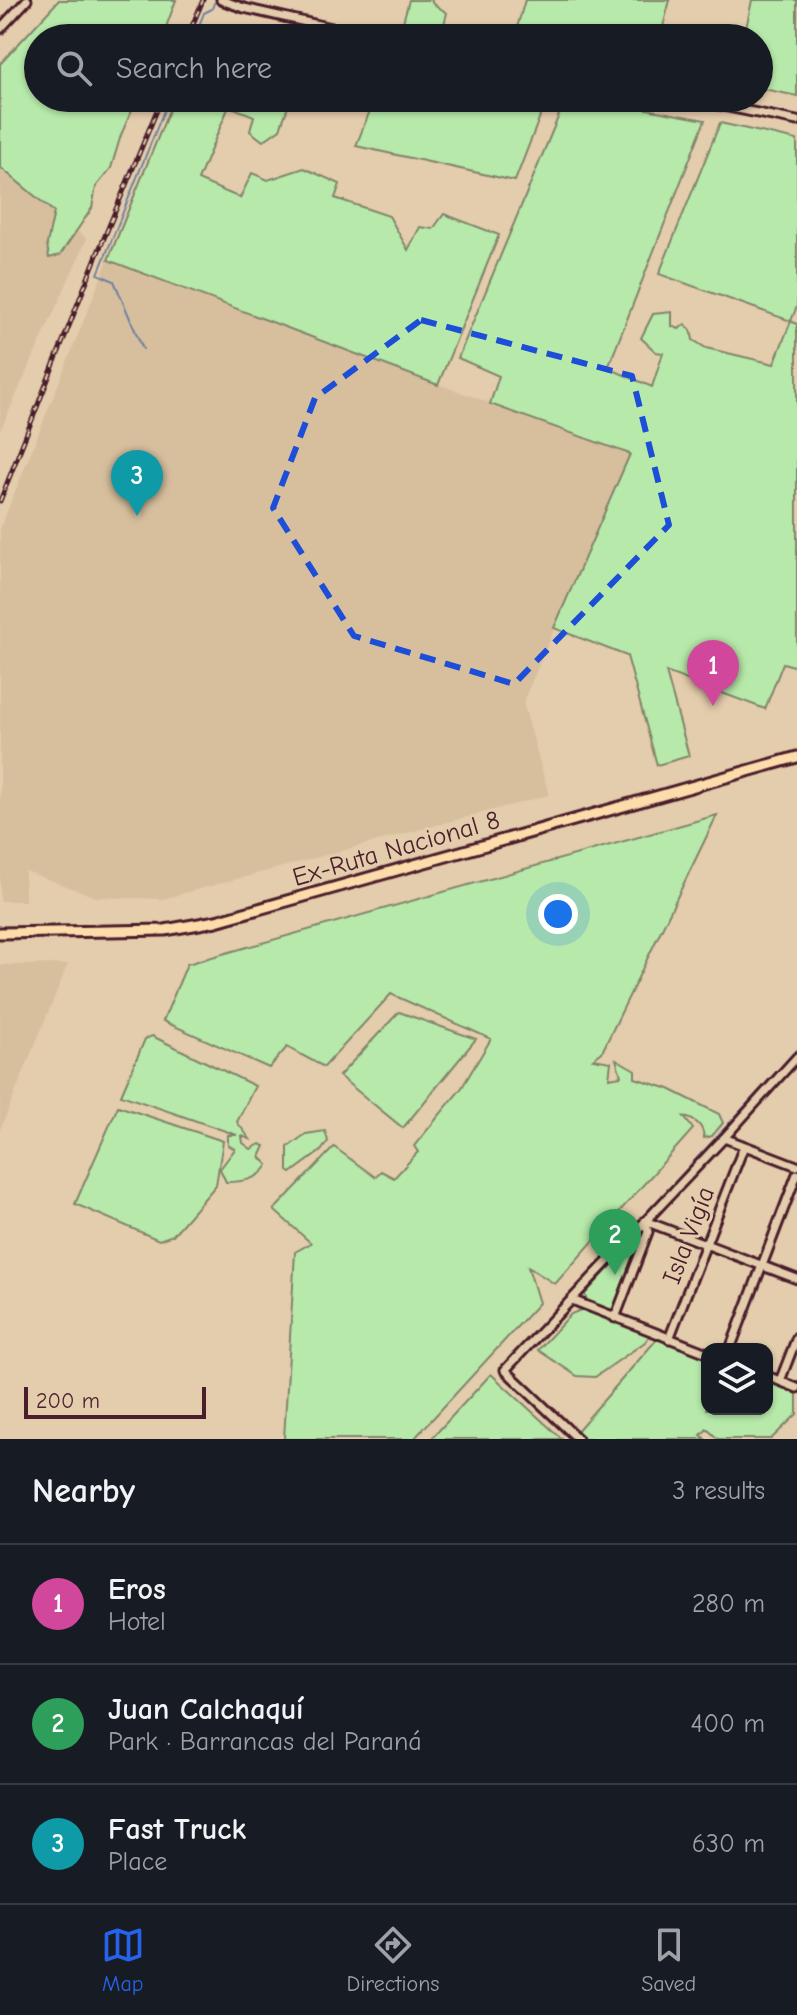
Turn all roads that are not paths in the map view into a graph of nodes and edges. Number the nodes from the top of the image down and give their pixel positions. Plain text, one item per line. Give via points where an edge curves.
1 (27, 0) edge
2 (221, 0) edge
3 (314, 24) edge
4 (0, 29) edge
5 (752, 112) edge
6 (797, 121) edge
7 (797, 757) edge
8 (0, 933) edge
9 (797, 1057) edge
10 (724, 1138) junction
11 (744, 1146) junction
12 (797, 1166) edge
13 (797, 1174) edge
14 (645, 1221) junction
15 (706, 1244) junction
16 (762, 1266) junction
17 (797, 1279) edge
18 (572, 1300) junction
19 (615, 1318) junction
20 (797, 1337) edge
21 (669, 1339) junction
22 (732, 1343) edge
23 (701, 1351) edge
24 (773, 1378) edge
25 (780, 1381) junction
26 (797, 1388) edge
27 (578, 1439) edge

1 - 4 street
2 - 3 street
5 - 6 street
7 - 8 main road, Ex-Ruta Nacional 8 via 216,921 165,930
9 - 10 street
10 - 11 street
10 - 14 street
11 - 12 street
11 - 15 street, Isla Vigía
13 - 16 street
14 - 15 street
14 - 18 street
14 - 19 street via 648,1232
15 - 16 street
15 - 21 street, Isla Vigía
16 - 17 street
16 - 22 street
18 - 19 street
18 - 27 street via 505,1370
19 - 21 street
20 - 25 street
21 - 23 street
24 - 25 street
25 - 26 street

